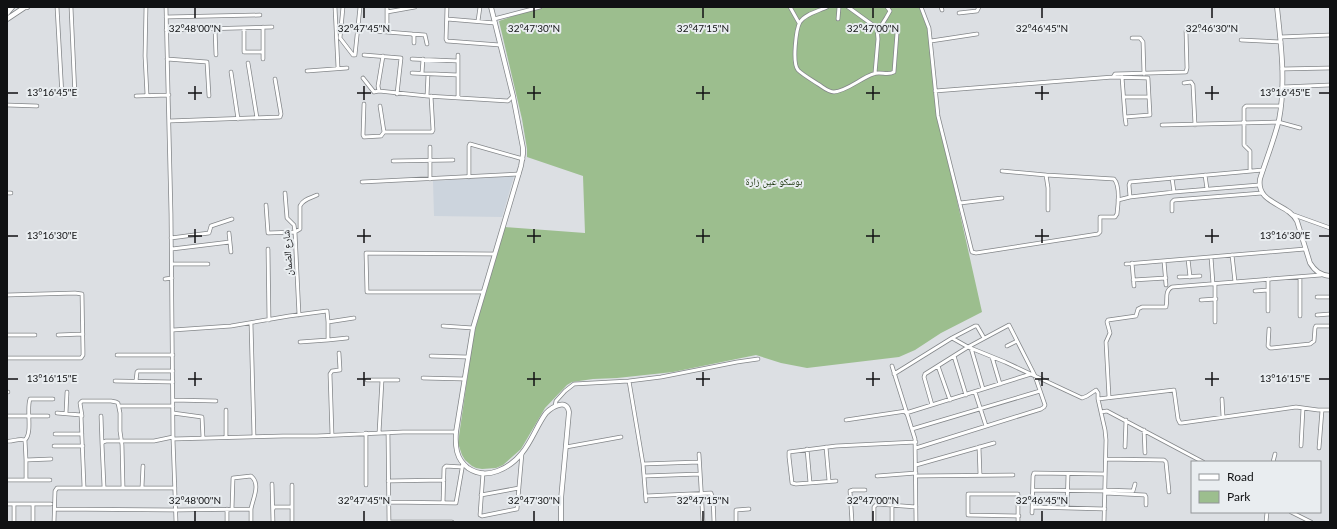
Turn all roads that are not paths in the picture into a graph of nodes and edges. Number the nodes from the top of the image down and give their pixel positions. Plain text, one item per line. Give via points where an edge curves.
1 (12, 7) edge
2 (26, 7) edge
3 (57, 7) edge
4 (71, 7) edge
5 (146, 7) edge
6 (166, 7) edge
7 (335, 7) edge
8 (343, 7) edge
9 (360, 7) edge
10 (387, 7) edge
11 (415, 7) edge
12 (447, 7) edge
13 (480, 7) edge
14 (491, 7) edge
15 (540, 7) edge
16 (790, 7) edge
17 (827, 7) edge
18 (839, 7) edge
19 (848, 7) edge
20 (887, 7) edge
21 (921, 7) edge
22 (979, 7) edge
23 (1277, 7) edge
24 (17, 9) edge
25 (387, 12) junction
26 (7, 13) edge
27 (959, 13) dead end
28 (260, 14) dead end
29 (166, 17) junction
30 (7, 19) edge
31 (447, 19) junction
32 (838, 19) dead end
33 (495, 21) junction
34 (478, 22) junction
35 (799, 23) junction
36 (882, 25) junction
37 (263, 27) junction
38 (272, 27) dead end
39 (244, 28) junction
40 (877, 28) junction
41 (215, 29) junction
42 (166, 30) junction
43 (1198, 30) dead end
44 (374, 31) dead end
45 (389, 32) junction
46 (412, 34) junction
47 (977, 34) dead end
48 (1330, 35) edge
49 (1132, 38) dead end
50 (1241, 40) dead end
51 (1280, 40) junction
52 (930, 41) junction
53 (414, 43) dead end
54 (426, 44) dead end
55 (500, 45) junction
56 (263, 52) junction
57 (216, 55) dead end
58 (364, 55) dead end
59 (458, 55) dead end
60 (382, 56) junction
61 (167, 59) junction
62 (263, 59) dead end
63 (412, 59) dead end
64 (423, 60) junction
65 (458, 61) junction
66 (248, 63) dead end
67 (338, 68) junction
68 (347, 68) dead end
69 (1330, 68) edge
70 (1282, 69) junction
71 (307, 71) dead end
72 (231, 72) dead end
73 (412, 73) dead end
74 (422, 73) junction
75 (875, 73) junction
76 (428, 74) junction
77 (458, 74) junction
78 (1144, 74) junction
79 (1113, 77) junction
80 (1122, 77) junction
81 (275, 78) dead end
82 (363, 78) dead end
83 (1184, 82) dead end
84 (1330, 85) edge
85 (1282, 87) junction
86 (379, 91) junction
87 (935, 91) junction
88 (397, 94) junction
89 (169, 95) junction
90 (62, 96) dead end
91 (75, 96) dead end
92 (136, 96) dead end
93 (147, 96) junction
94 (209, 96) dead end
95 (429, 96) junction
96 (513, 96) junction
97 (1124, 97) junction
98 (1149, 97) junction
99 (458, 98) junction
100 (364, 104) dead end
101 (7, 105) edge
102 (38, 106) dead end
103 (380, 106) dead end
104 (1281, 106) junction
105 (1125, 117) junction
106 (257, 118) junction
107 (238, 119) junction
108 (169, 120) junction
109 (1278, 122) junction
110 (1243, 123) junction
111 (1126, 124) dead end
112 (1162, 125) dead end
113 (1194, 125) junction
114 (1300, 128) dead end
115 (384, 132) junction
116 (430, 147) dead end
117 (523, 159) junction
118 (430, 160) junction
119 (453, 160) dead end
120 (393, 161) dead end
121 (1263, 170) junction
122 (1002, 171) dead end
123 (1250, 171) junction
124 (519, 174) junction
125 (1046, 175) junction
126 (1205, 175) junction
127 (469, 177) junction
128 (1172, 178) junction
129 (430, 179) junction
130 (362, 182) dead end
131 (1259, 185) junction
132 (1207, 189) junction
133 (1174, 192) junction
134 (285, 193) dead end
135 (1262, 193) junction
136 (317, 195) dead end
137 (1130, 197) junction
138 (1002, 198) dead end
139 (1118, 200) junction
140 (960, 203) junction
141 (266, 205) dead end
142 (1048, 210) dead end
143 (1172, 210) dead end
144 (1294, 215) junction
145 (232, 219) dead end
146 (1330, 228) edge
147 (295, 232) junction
148 (229, 233) dead end
149 (171, 238) junction
150 (230, 242) junction
151 (172, 249) junction
152 (268, 249) dead end
153 (1305, 249) junction
154 (231, 252) dead end
155 (494, 254) junction
156 (1232, 255) junction
157 (1211, 257) junction
158 (1188, 259) junction
159 (1164, 261) junction
160 (1132, 263) junction
161 (172, 264) junction
162 (208, 264) dead end
163 (1126, 264) dead end
164 (1321, 275) junction
165 (1200, 276) dead end
166 (1330, 276) edge
167 (1179, 277) dead end
168 (1190, 277) junction
169 (1300, 277) junction
170 (172, 278) junction
171 (1166, 278) junction
172 (165, 279) dead end
173 (1268, 279) junction
174 (1133, 280) junction
175 (1235, 282) junction
176 (1214, 284) junction
177 (1166, 285) dead end
178 (1134, 286) dead end
179 (1268, 290) junction
180 (1255, 291) dead end
181 (483, 292) junction
182 (7, 295) edge
183 (1317, 296) dead end
184 (1330, 297) edge
185 (1216, 299) junction
186 (1201, 300) dead end
187 (1268, 311) dead end
188 (1317, 314) dead end
189 (1330, 314) edge
190 (299, 315) junction
191 (1300, 316) dead end
192 (354, 318) dead end
193 (269, 320) junction
194 (328, 322) junction
195 (1215, 322) dead end
196 (251, 323) junction
197 (443, 326) dead end
198 (1330, 326) edge
199 (473, 328) junction
200 (1269, 329) dead end
201 (173, 330) junction
202 (58, 334) dead end
203 (83, 334) junction
204 (7, 335) edge
205 (35, 336) dead end
206 (347, 338) dead end
207 (952, 338) junction
208 (984, 338) junction
209 (328, 340) junction
210 (1017, 341) junction
211 (300, 342) dead end
212 (1008, 346) dead end
213 (970, 347) junction
214 (339, 353) dead end
215 (117, 355) dead end
216 (173, 355) junction
217 (431, 356) dead end
218 (954, 356) junction
219 (992, 356) junction
220 (467, 357) junction
221 (7, 358) edge
222 (758, 359) dead end
223 (892, 366) dead end
224 (938, 366) junction
225 (173, 371) junction
226 (894, 374) junction
227 (1031, 374) junction
228 (1035, 376) junction
229 (423, 378) dead end
230 (464, 378) junction
231 (366, 380) dead end
232 (382, 380) junction
233 (398, 380) dead end
234 (115, 381) dead end
235 (136, 381) junction
236 (629, 381) junction
237 (173, 382) junction
238 (1000, 384) junction
239 (983, 389) junction
240 (1040, 391) junction
241 (67, 392) dead end
242 (975, 392) junction
243 (966, 395) junction
244 (1109, 397) junction
245 (53, 399) dead end
246 (1098, 399) junction
247 (1222, 399) dead end
248 (173, 400) junction
249 (950, 400) junction
250 (216, 401) dead end
251 (932, 405) junction
252 (119, 406) junction
253 (173, 406) junction
254 (555, 406) junction
255 (1303, 408) junction
256 (980, 409) junction
257 (226, 410) dead end
258 (1322, 410) junction
259 (1330, 410) edge
260 (906, 412) junction
261 (1101, 412) junction
262 (57, 413) dead end
263 (66, 413) junction
264 (173, 413) junction
265 (7, 416) edge
266 (28, 416) junction
267 (48, 416) dead end
268 (82, 416) junction
269 (101, 416) dead end
270 (1224, 417) junction
271 (846, 420) dead end
272 (1126, 420) junction
273 (986, 426) junction
274 (912, 429) junction
275 (1144, 430) junction
276 (456, 432) junction
277 (366, 433) junction
278 (379, 433) junction
279 (388, 433) junction
280 (55, 434) dead end
281 (82, 434) junction
282 (332, 435) junction
283 (226, 437) junction
284 (254, 437) junction
285 (621, 437) dead end
286 (173, 438) junction
287 (203, 438) junction
288 (25, 440) junction
289 (7, 441) edge
290 (121, 441) junction
291 (916, 442) junction
292 (994, 443) dead end
293 (102, 444) junction
294 (54, 446) dead end
295 (82, 446) junction
296 (1301, 446) dead end
297 (566, 447) junction
298 (979, 447) junction
299 (1124, 447) dead end
300 (826, 448) junction
301 (916, 448) junction
302 (1319, 448) dead end
303 (807, 449) junction
304 (522, 453) junction
305 (1145, 453) dead end
306 (699, 454) dead end
307 (1274, 454) dead end
308 (51, 459) dead end
309 (1106, 459) junction
310 (26, 460) junction
311 (1201, 461) edge
312 (1273, 461) edge
313 (700, 462) junction
314 (643, 464) junction
315 (463, 465) junction
316 (916, 465) junction
317 (143, 466) dead end
318 (483, 473) junction
319 (700, 474) junction
320 (916, 474) junction
321 (1068, 474) junction
322 (1105, 474) junction
323 (980, 475) junction
324 (1013, 475) dead end
325 (644, 476) junction
326 (877, 476) dead end
327 (7, 480) edge
328 (26, 480) junction
329 (50, 480) dead end
330 (444, 480) junction
331 (388, 481) junction
332 (829, 481) junction
333 (836, 481) dead end
334 (810, 483) junction
335 (272, 484) dead end
336 (1135, 484) dead end
337 (292, 485) dead end
338 (366, 485) dead end
339 (84, 487) junction
340 (104, 487) junction
341 (123, 487) junction
342 (142, 487) junction
343 (175, 488) junction
344 (519, 488) junction
345 (865, 490) dead end
346 (1033, 490) junction
347 (1068, 491) junction
348 (1105, 491) junction
349 (1170, 492) dead end
350 (701, 493) junction
351 (482, 495) junction
352 (646, 496) junction
353 (646, 500) dead end
354 (388, 502) junction
355 (443, 503) junction
356 (7, 504) edge
357 (14, 504) junction
358 (33, 504) junction
359 (51, 504) dead end
360 (892, 505) junction
361 (1146, 505) dead end
362 (292, 507) junction
363 (916, 507) junction
364 (1032, 507) junction
365 (1067, 508) junction
366 (55, 509) junction
367 (227, 509) junction
368 (232, 509) junction
369 (251, 509) junction
370 (273, 509) junction
371 (749, 509) dead end
372 (1105, 509) junction
373 (176, 510) junction
374 (1032, 513) dead end
375 (1292, 513) edge
376 (1019, 516) junction
377 (14, 522) edge
378 (33, 522) edge
379 (54, 522) edge
380 (176, 522) edge
381 (227, 522) edge
382 (251, 522) edge
383 (273, 522) edge
384 (292, 522) edge
385 (389, 522) edge
386 (452, 522) edge
387 (561, 522) edge
388 (703, 522) edge
389 (714, 522) edge
390 (736, 522) edge
391 (852, 522) edge
392 (874, 522) edge
393 (892, 522) edge
394 (916, 522) edge
395 (1018, 522) edge
396 (1104, 522) edge
397 (1311, 522) edge

1 - 26 main road
2 - 24 main road
3 - 90 street
4 - 91 street
5 - 93 street
6 - 29 street
7 - 67 street
8 - 9 street via 340,38 355,55
10 - 25 street
11 - 25 street
12 - 31 street
13 - 34 street
14 - 33 main road
15 - 33 street
16 - 35 street
17 - 35 street
18 - 32 street
19 - 40 street
20 - 36 street via 889,15
21 - 52 street via 928,23
22 - 27 street via 977,11
23 - 51 main road
24 - 30 main road
25 - 45 street
28 - 29 street
29 - 42 street
31 - 34 street
31 - 55 street via 446,39 449,42
33 - 34 street
33 - 55 main road
35 - 75 street via 796,67 825,89 839,91
36 - 40 street
36 - 75 street via 892,27 897,34 895,69 891,74
37 - 38 street
37 - 39 street
37 - 56 street
39 - 41 street
39 - 56 street via 244,51
40 - 75 street
41 - 42 street
41 - 57 street
42 - 61 street
43 - 78 street via 1186,31 1186,72
44 - 45 street
45 - 46 street
46 - 53 street
46 - 54 street via 426,35
47 - 52 street
48 - 51 street
49 - 78 street via 1140,38 1143,42
50 - 51 street
51 - 70 main road
52 - 87 street
55 - 96 main road
56 - 62 street
58 - 60 street
59 - 65 street
60 - 86 street
60 - 88 street via 401,58
61 - 89 street
61 - 94 street via 207,62
63 - 64 street
64 - 65 street
64 - 74 street
65 - 77 street
66 - 106 street
67 - 68 street
67 - 71 street
69 - 70 street
70 - 85 main road
72 - 107 street
73 - 74 street
74 - 76 street
76 - 77 street
76 - 95 street
77 - 99 street
78 - 79 street via 1115,74
79 - 80 street
79 - 87 street
80 - 97 street
80 - 98 street via 1148,78
81 - 106 street via 281,117
82 - 86 street via 374,92
83 - 113 street via 1191,82 1193,85
84 - 85 street
85 - 104 main road
86 - 88 street
87 - 140 street via 938,116
88 - 95 street
89 - 93 street
89 - 108 street
92 - 93 street
95 - 99 street
95 - 115 street via 432,132
96 - 99 street via 508,101
96 - 117 main road
97 - 98 street
97 - 105 street
98 - 105 street via 1150,115
100 - 115 street via 363,137 381,136
101 - 102 street
103 - 115 street
104 - 109 main road
104 - 110 street via 1246,106
105 - 111 street
106 - 107 street
107 - 108 street
108 - 149 street
109 - 110 street
109 - 114 street
109 - 121 main road
110 - 113 street
110 - 123 street via 1244,145 1250,150
112 - 113 street
116 - 118 street
117 - 124 main road
117 - 127 street via 470,144
118 - 119 street
118 - 120 street
118 - 129 street
121 - 123 street
121 - 131 main road
122 - 125 street
123 - 126 street
124 - 127 street
124 - 155 main road
125 - 139 street via 1114,179 1117,183
125 - 142 street
126 - 128 street
126 - 132 street
127 - 129 street
128 - 133 street
128 - 137 street via 1130,182
129 - 130 street
131 - 132 street
131 - 135 main road
132 - 133 street
133 - 137 street
134 - 147 street, شارع الضمان via 287,218 294,225
135 - 143 street via 1174,200
135 - 144 main road
136 - 147 street via 301,203 300,229
137 - 139 street
138 - 140 street
139 - 140 street via 1116,216 1100,218 1098,234 974,253 971,250
141 - 147 street via 268,233
144 - 146 street
144 - 153 main road
145 - 149 street via 211,226 209,233
147 - 190 street, شارع الضمان
148 - 150 street
149 - 151 street
150 - 151 street
150 - 154 street
151 - 161 street
152 - 193 street
153 - 156 street
153 - 164 main road via 1313,268
155 - 181 main road
155 - 181 street via 366,253 367,292
156 - 157 street
156 - 175 street
157 - 158 street
157 - 176 street
158 - 159 street
158 - 168 street
159 - 160 street
159 - 171 street
160 - 163 street
160 - 174 street
161 - 162 street
161 - 170 street
164 - 166 main road
164 - 169 street
165 - 168 street
167 - 168 street
169 - 173 street
169 - 191 street
170 - 172 street
170 - 201 street
171 - 174 street
171 - 177 street
173 - 175 street
173 - 179 street
174 - 178 street
175 - 176 street
176 - 185 street
176 - 244 street via 1172,287 1167,292 1166,307 1142,307 1138,309 1136,316 1108,320 1110,333 1106,342
179 - 180 street
179 - 187 street
181 - 199 main road
182 - 203 street via 80,294
183 - 184 street
185 - 186 street
185 - 195 street
188 - 189 street
190 - 193 street
190 - 194 street via 327,311
192 - 194 street
193 - 196 street
194 - 209 street
196 - 201 street
196 - 284 street
197 - 199 street
198 - 200 street via 1316,326 1314,341 1310,344 1272,348 1268,346
199 - 220 main road
201 - 216 street
202 - 203 street
203 - 221 street via 81,358
204 - 205 street
206 - 209 street
207 - 208 street via 976,326
207 - 213 street
207 - 226 street
208 - 210 street via 1009,325
208 - 213 street
209 - 211 street
210 - 212 street
210 - 228 street
213 - 218 street
213 - 219 street
213 - 239 street
214 - 282 street via 340,370 330,374
215 - 216 street
216 - 225 street
217 - 220 street
218 - 224 street
218 - 243 street
219 - 227 street
219 - 238 street
220 - 230 main road
222 - 236 street
223 - 226 street
224 - 249 street
224 - 251 street via 924,376
225 - 235 street via 138,371
225 - 237 street
226 - 260 street
227 - 228 street
227 - 238 street
228 - 240 street
228 - 246 street via 1082,398 1096,390
229 - 230 street
230 - 276 main road
231 - 232 street
232 - 233 street
232 - 278 street
234 - 235 street
235 - 237 street
236 - 254 street via 574,384 556,401
236 - 314 street
237 - 248 street
238 - 239 street
239 - 242 street
240 - 256 street
240 - 273 street via 1045,405 1043,408
241 - 263 street
242 - 243 street
242 - 256 street
243 - 249 street
244 - 246 street
244 - 270 street via 1174,390 1180,422
245 - 266 street via 30,399
246 - 261 street
247 - 270 street
248 - 250 street
248 - 253 street
249 - 251 street
251 - 260 street
252 - 253 street
252 - 268 street via 114,401 82,401
252 - 290 street
253 - 264 street
254 - 297 main road via 564,405 569,410
254 - 304 main road via 542,418
255 - 258 street
255 - 270 street
255 - 296 street
256 - 273 street
256 - 274 street
257 - 283 street
258 - 259 street
258 - 302 street
260 - 271 street
260 - 274 street
261 - 272 street via 1107,411
261 - 309 street via 1106,436
262 - 263 street
263 - 268 street
264 - 286 street
264 - 287 street via 202,417
265 - 266 street
266 - 267 street
266 - 288 street via 28,438
268 - 281 street
269 - 293 street
272 - 275 street
272 - 299 street
273 - 301 street
274 - 291 street
275 - 305 street
275 - 311 street
276 - 279 street
276 - 315 main road via 456,452
277 - 278 street
277 - 282 street
277 - 338 street
278 - 279 street
279 - 331 street
280 - 281 street
281 - 295 street
282 - 284 street
283 - 284 street
283 - 287 street
285 - 297 street
286 - 287 street
286 - 290 street
286 - 343 street
288 - 289 street
288 - 310 street
290 - 293 street
290 - 341 street
291 - 300 street
291 - 301 street
292 - 298 street
293 - 340 street
294 - 295 street
295 - 339 street
297 - 387 main road
298 - 316 street
298 - 323 street
300 - 303 street
300 - 332 street
301 - 316 street
303 - 334 street
303 - 334 street via 789,452 789,457 792,483
304 - 318 main road via 502,469
304 - 344 street
306 - 313 street
307 - 312 street
308 - 310 street
309 - 322 street
309 - 349 street via 1164,460
310 - 328 street
313 - 314 street
313 - 319 street
314 - 325 street
315 - 318 main road
315 - 330 street via 445,467
315 - 355 street via 456,501
316 - 320 street
317 - 342 street
318 - 351 street
319 - 325 street
319 - 350 street
320 - 323 street
320 - 326 street
320 - 363 street
321 - 322 street
321 - 346 street via 1034,473
321 - 347 street
322 - 348 street
323 - 324 street
325 - 352 street
327 - 328 street
328 - 329 street
330 - 331 street
330 - 355 street
331 - 354 street
332 - 333 street
332 - 334 street
335 - 370 street
336 - 348 street via 1133,491
337 - 362 street
339 - 340 street
339 - 366 street via 57,488
340 - 341 street
341 - 342 street
342 - 343 street
343 - 373 street
344 - 351 street
344 - 351 street via 517,509 482,516
345 - 391 street via 850,491
346 - 347 street
346 - 364 street
347 - 348 street
347 - 365 street
348 - 361 street via 1145,495
348 - 372 street
350 - 352 street
350 - 388 street
350 - 389 street via 712,494
352 - 353 street
354 - 355 street
354 - 385 street
356 - 357 street
357 - 358 street
357 - 377 street
358 - 359 street
358 - 378 street
360 - 363 street
360 - 392 street via 875,505
360 - 393 street
362 - 370 street
362 - 384 street
363 - 394 street
364 - 365 street
364 - 374 street
365 - 372 street
366 - 373 street
366 - 379 street
367 - 368 street
367 - 373 street
367 - 381 street
368 - 369 street
368 - 369 street via 232,478 251,476 256,485
369 - 382 street
370 - 383 street
371 - 390 street via 736,510
372 - 396 street
373 - 380 street
375 - 397 street
376 - 376 street via 968,515 968,494 1018,494
376 - 395 street
385 - 386 street

